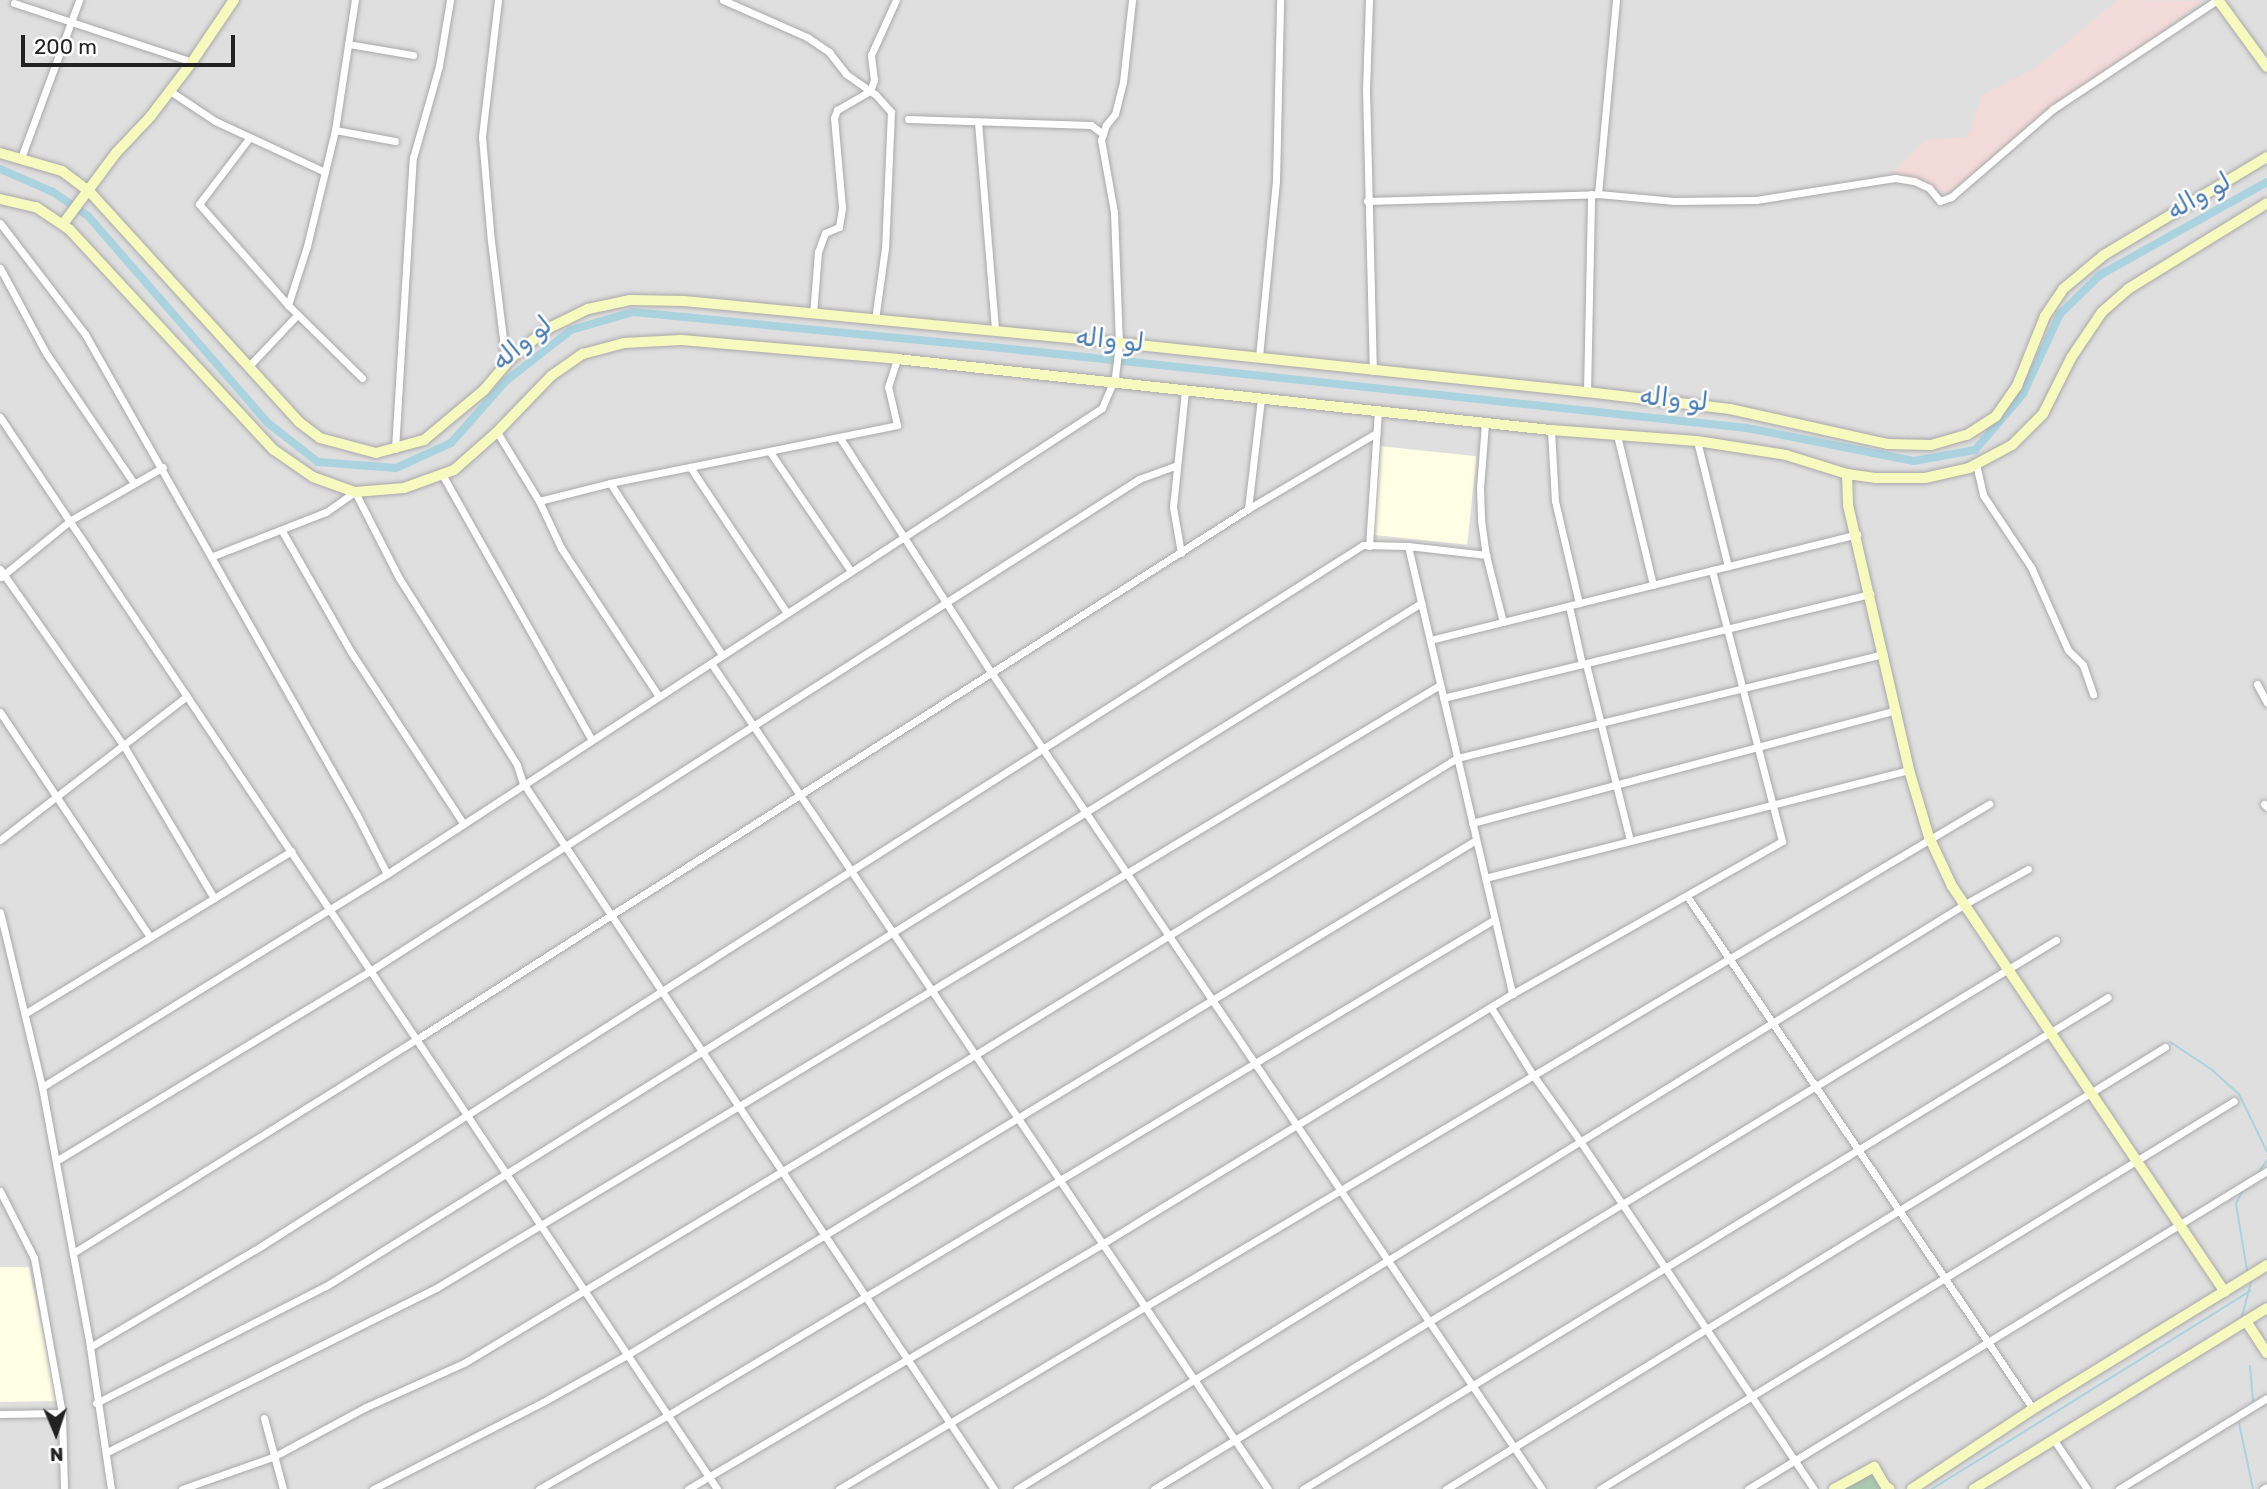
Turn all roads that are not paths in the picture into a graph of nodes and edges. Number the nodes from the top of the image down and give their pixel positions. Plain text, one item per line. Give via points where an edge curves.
1 (79, 0) edge
2 (234, 0) edge
3 (355, 0) edge
4 (450, 0) edge
5 (498, 0) edge
6 (723, 0) edge
7 (896, 0) edge
8 (1132, 0) edge
9 (1280, 0) edge
10 (1369, 0) edge
11 (1616, 0) edge
12 (2218, 0) edge
13 (14, 3) dead end
14 (71, 22) junction
15 (348, 44) junction
16 (413, 54) dead end
17 (192, 62) junction
18 (2267, 66) edge
19 (170, 91) junction
20 (870, 91) junction
21 (908, 119) dead end
22 (978, 122) junction
23 (335, 130) junction
24 (1103, 134) junction
25 (250, 137) junction
26 (395, 142) dead end
27 (0, 153) edge
28 (2267, 157) edge
29 (21, 158) junction
30 (325, 172) junction
31 (86, 194) junction
32 (1595, 194) junction
33 (0, 199) edge
34 (1367, 201) junction
35 (2267, 203) edge
36 (64, 222) junction
37 (0, 223) edge
38 (0, 268) edge
39 (288, 305) junction
40 (813, 314) junction
41 (297, 315) junction
42 (875, 320) junction
43 (995, 331) junction
44 (1119, 347) junction
45 (1259, 357) junction
46 (897, 359) junction
47 (506, 364) junction
48 (249, 366) junction
49 (1373, 371) junction
50 (362, 378) dead end
51 (1115, 380) junction
52 (1185, 390) junction
53 (1587, 392) junction
54 (1261, 399) junction
55 (1378, 412) junction
56 (0, 417) edge
57 (1485, 424) junction
58 (1551, 430) junction
59 (498, 432) junction
60 (1376, 433) junction
61 (1617, 435) junction
62 (840, 438) junction
63 (1698, 441) junction
64 (395, 449) junction
65 (770, 452) junction
66 (1976, 464) junction
67 (1175, 466) junction
68 (163, 467) junction
69 (690, 467) junction
70 (1847, 474) junction
71 (443, 476) junction
72 (133, 482) junction
73 (610, 483) junction
74 (355, 492) junction
75 (539, 501) junction
76 (1248, 509) junction
77 (71, 520) junction
78 (282, 531) junction
79 (1857, 534) junction
80 (903, 540) junction
81 (1369, 545) junction
82 (1408, 546) junction
83 (1181, 553) junction
84 (1486, 555) junction
85 (213, 556) junction
86 (1728, 566) junction
87 (1712, 570) junction
88 (851, 571) junction
89 (1, 574) edge
90 (1653, 585) junction
91 (1871, 594) junction
92 (945, 602) junction
93 (1421, 603) junction
94 (1579, 603) junction
95 (1569, 606) junction
96 (787, 612) junction
97 (1503, 622) junction
98 (1728, 629) junction
99 (1430, 640) junction
100 (1884, 654) junction
101 (722, 655) junction
102 (711, 663) junction
103 (1584, 664) junction
104 (991, 672) junction
105 (2257, 684) dead end
106 (1440, 685) junction
107 (1743, 688) junction
108 (2093, 694) dead end
109 (658, 695) junction
110 (187, 696) junction
111 (1443, 698) junction
112 (2267, 703) edge
113 (1896, 710) junction
114 (0, 712) edge
115 (1601, 723) junction
116 (755, 725) junction
117 (591, 739) junction
118 (124, 746) junction
119 (1758, 747) junction
120 (1044, 748) junction
121 (1457, 758) junction
122 (1909, 770) junction
123 (523, 783) junction
124 (1616, 785) junction
125 (800, 793) junction
126 (57, 798) junction
127 (1989, 804) dead end
128 (1773, 805) junction
129 (1087, 812) junction
130 (463, 823) junction
131 (1472, 823) junction
132 (1929, 837) junction
133 (1476, 840) junction
134 (0, 841) edge
135 (1630, 841) junction
136 (565, 847) junction
137 (291, 851) junction
138 (2028, 869) dead end
139 (852, 871) junction
140 (1129, 873) junction
141 (387, 874) junction
142 (1485, 878) junction
143 (1686, 896) junction
144 (214, 898) junction
145 (1965, 904) junction
146 (330, 910) junction
147 (0, 912) edge
148 (609, 915) junction
149 (1495, 919) junction
150 (894, 933) junction
151 (1169, 936) junction
152 (150, 937) junction
153 (2056, 940) dead end
154 (1730, 959) junction
155 (2010, 968) junction
156 (370, 971) junction
157 (933, 992) junction
158 (662, 993) junction
159 (1512, 994) junction
160 (2108, 997) dead end
161 (1213, 999) junction
162 (1492, 1009) junction
163 (26, 1013) junction
164 (1773, 1023) junction
165 (2052, 1031) junction
166 (417, 1038) junction
167 (2165, 1047) dead end
168 (702, 1053) junction
169 (975, 1055) junction
170 (1256, 1062) junction
171 (1532, 1076) junction
172 (1815, 1086) junction
173 (42, 1087) junction
174 (2093, 1092) junction
175 (2234, 1101) dead end
176 (738, 1108) junction
177 (468, 1115) junction
178 (1017, 1118) junction
179 (1298, 1125) junction
180 (1580, 1141) junction
181 (1859, 1149) junction
182 (2138, 1160) junction
183 (56, 1161) junction
184 (2267, 1171) edge
185 (782, 1173) junction
186 (508, 1174) junction
187 (1059, 1180) junction
188 (1342, 1189) junction
189 (0, 1191) edge
190 (1623, 1203) junction
191 (1900, 1210) junction
192 (2181, 1224) junction
193 (542, 1225) junction
194 (824, 1236) junction
195 (1102, 1244) junction
196 (73, 1253) junction
197 (1388, 1259) junction
198 (2267, 1265) edge
199 (1666, 1267) junction
200 (1945, 1278) junction
201 (585, 1291) junction
202 (2225, 1292) junction
203 (864, 1296) junction
204 (1144, 1306) junction
205 (2267, 1308) edge
206 (1430, 1321) junction
207 (2246, 1321) junction
208 (1707, 1329) junction
209 (1987, 1342) junction
210 (90, 1347) junction
211 (2267, 1353) edge
212 (627, 1354) junction
213 (908, 1360) junction
214 (1194, 1379) junction
215 (1473, 1385) junction
216 (1752, 1396) junction
217 (2267, 1398) edge
218 (96, 1403) junction
219 (2033, 1409) junction
220 (62, 1413) junction
221 (0, 1415) edge
222 (668, 1415) junction
223 (264, 1418) dead end
224 (950, 1422) junction
225 (1235, 1440) junction
226 (2054, 1440) junction
227 (1514, 1447) junction
228 (107, 1452) junction
229 (275, 1456) junction
230 (1794, 1460) junction
231 (709, 1476) junction
232 (64, 1489) edge
233 (111, 1489) edge
234 (182, 1489) edge
235 (283, 1489) edge
236 (373, 1489) edge
237 (539, 1489) edge
238 (688, 1489) edge
239 (718, 1489) edge
240 (839, 1489) edge
241 (994, 1489) edge
242 (1017, 1489) edge
243 (1154, 1489) edge
244 (1268, 1489) edge
245 (1303, 1489) edge
246 (1446, 1489) edge
247 (1542, 1489) edge
248 (1600, 1489) edge
249 (1748, 1489) edge
250 (1814, 1489) edge
251 (1834, 1489) edge
252 (1891, 1489) edge
253 (1912, 1489) edge
254 (1974, 1489) edge
255 (2087, 1489) edge
256 (2119, 1489) edge

1 - 14 street
2 - 17 street
3 - 15 street
4 - 64 street via 439,66 413,158
5 - 47 street via 482,137
6 - 20 street via 807,37
7 - 20 street via 871,55 874,80
8 - 24 street via 1123,82 1115,114
9 - 45 street via 1276,182
10 - 34 street
11 - 32 street
12 - 18 street
12 - 32 street via 2053,109 1951,197 1940,201 1929,188 1895,178 1756,200 1675,201
13 - 14 street
14 - 17 street
14 - 29 street
15 - 16 street
15 - 23 street
17 - 19 street
19 - 25 street via 215,121
19 - 31 street
20 - 40 street via 837,110 834,118 842,207 839,226 825,233 818,252
20 - 42 street via 891,112 885,248
21 - 22 street
22 - 24 street via 1091,125
22 - 43 street
23 - 26 street
23 - 30 street
24 - 44 street via 1114,212
25 - 30 street
25 - 39 street via 199,204
27 - 29 street
28 - 53 street via 2104,255 2063,289 2045,316 2017,386 1996,416 1967,435 1931,445 1888,444 1730,409
29 - 31 street via 62,171
30 - 39 street
31 - 36 street
31 - 48 street
32 - 34 street
32 - 53 street
33 - 36 street via 36,207
34 - 49 street
35 - 66 street via 2119,297 2084,336 2043,414 2012,445
36 - 74 street via 274,450 313,477
37 - 68 street via 85,334
38 - 72 street via 46,353
39 - 41 street
40 - 42 street
40 - 47 street via 629,300 588,309 547,330
41 - 48 street
41 - 50 street
42 - 43 street
43 - 44 street
44 - 45 street
44 - 51 street
45 - 49 street
46 - 51 street
46 - 59 street via 681,340 624,343 583,354 566,365
46 - 62 street via 888,387 897,425
47 - 64 street via 484,390 424,440
48 - 64 street via 299,422 320,438 376,453
49 - 53 street
51 - 52 street
51 - 80 street via 1102,408
52 - 54 street
52 - 67 street
54 - 55 street
54 - 76 street
55 - 57 street
55 - 60 street
56 - 77 street
57 - 58 street
57 - 84 street via 1480,488
58 - 61 street
58 - 94 street via 1555,501
59 - 71 street
59 - 75 street
60 - 76 street
60 - 81 street
61 - 63 street
61 - 90 street
62 - 65 street
62 - 80 street
63 - 70 street via 1787,455
63 - 86 street
65 - 69 street
65 - 88 street
66 - 70 street via 1925,478
66 - 108 street via 1983,495 2031,567 2068,650 2083,665
67 - 83 street via 1173,507
67 - 92 street via 1139,479
68 - 72 street
68 - 85 street
69 - 73 street
69 - 96 street
70 - 79 street via 1848,505
71 - 74 street via 404,488
71 - 117 street
72 - 77 street
73 - 75 street
73 - 101 street
74 - 78 street via 326,512
74 - 123 street via 399,578 517,765
75 - 109 street via 561,548
76 - 83 street
77 - 89 street
77 - 110 street
78 - 85 street
78 - 130 street via 351,652
79 - 86 street
79 - 91 street
80 - 88 street
80 - 92 street
81 - 82 street
81 - 120 street
82 - 84 street
82 - 93 street
83 - 104 street
84 - 97 street
85 - 141 street
86 - 87 street
87 - 90 street
87 - 98 street
88 - 96 street
89 - 118 street
90 - 94 street
91 - 98 street
91 - 100 street
92 - 104 street
92 - 116 street
93 - 99 street
93 - 129 street
94 - 95 street
95 - 97 street
95 - 103 street
96 - 101 street
97 - 99 street
98 - 103 street
98 - 107 street
99 - 106 street
100 - 107 street
100 - 113 street
101 - 102 street
102 - 109 street
102 - 116 street
103 - 111 street
103 - 115 street
104 - 120 street
104 - 125 street
105 - 112 street
106 - 111 street
106 - 140 street
107 - 115 street
107 - 119 street
109 - 117 street
110 - 118 street
110 - 137 street
111 - 121 street
113 - 119 street
113 - 122 street
114 - 126 street
115 - 121 street
115 - 124 street
116 - 125 street
116 - 136 street
117 - 123 street
118 - 126 street
118 - 144 street
119 - 124 street
119 - 128 street
120 - 129 street
120 - 139 street
121 - 131 street
121 - 151 street
122 - 128 street
122 - 132 street
123 - 130 street
123 - 136 street
124 - 131 street
124 - 135 street
125 - 139 street
125 - 148 street
126 - 134 street
126 - 152 street
127 - 132 street
128 - 135 street
128 - 143 street via 1783,841
129 - 140 street
129 - 150 street
130 - 141 street
131 - 133 street
132 - 145 street
132 - 154 street
133 - 142 street
133 - 161 street
135 - 142 street
136 - 148 street
136 - 156 street
137 - 144 street
137 - 146 street
138 - 145 street
139 - 150 street
139 - 158 street
140 - 151 street
140 - 157 street
141 - 146 street
142 - 149 street
143 - 154 street
143 - 159 street
144 - 152 street
145 - 155 street
145 - 164 street
146 - 156 street
146 - 173 street
147 - 163 street
148 - 158 street
148 - 166 street
149 - 159 street
149 - 170 street
150 - 157 street
150 - 168 street
151 - 161 street
151 - 169 street
152 - 163 street
153 - 155 street
154 - 164 street
154 - 171 street
155 - 165 street
155 - 172 street
156 - 166 street
156 - 183 street
157 - 169 street
157 - 176 street
158 - 168 street
158 - 177 street
159 - 162 street
160 - 165 street
161 - 170 street
161 - 178 street
162 - 171 street
162 - 179 street
163 - 173 street
164 - 172 street
164 - 180 street
165 - 174 street
165 - 181 street
166 - 177 street
166 - 196 street
167 - 174 street
168 - 176 street
168 - 186 street
169 - 178 street
169 - 185 street
170 - 179 street
170 - 187 street
171 - 180 street
171 - 188 street
172 - 181 street
172 - 190 street
173 - 183 street
174 - 182 street
174 - 191 street
175 - 182 street
176 - 185 street
176 - 193 street
177 - 186 street
177 - 210 street via 255,1250
178 - 187 street
178 - 194 street
179 - 188 street
179 - 195 street
180 - 190 street
180 - 197 street
181 - 191 street
181 - 199 street
182 - 192 street
182 - 200 street
183 - 196 street
184 - 192 street
185 - 194 street
185 - 201 street
186 - 193 street
186 - 218 street via 326,1286
187 - 195 street
187 - 203 street
188 - 197 street
188 - 204 street
189 - 220 street via 34,1258
190 - 199 street
190 - 206 street
191 - 200 street
191 - 208 street
192 - 202 street
192 - 209 street
193 - 201 street
193 - 228 street via 436,1288
194 - 203 street
194 - 212 street
195 - 204 street
195 - 213 street
196 - 210 street
197 - 206 street
197 - 214 street
198 - 202 street
199 - 208 street
199 - 215 street
200 - 209 street
200 - 216 street
201 - 212 street
201 - 229 street via 464,1363 366,1407
202 - 219 street
203 - 213 street
203 - 222 street
204 - 214 street
204 - 224 street
205 - 207 street
206 - 215 street
206 - 225 street
207 - 211 street
207 - 226 street
208 - 216 street
208 - 227 street
209 - 219 street
209 - 230 street
210 - 218 street
212 - 222 street
212 - 236 street
213 - 224 street
213 - 231 street
214 - 225 street
214 - 242 street
215 - 227 street
215 - 245 street
216 - 230 street
216 - 248 street
217 - 256 street
218 - 228 street
219 - 253 street
220 - 221 street
220 - 232 street
222 - 231 street
222 - 237 street
223 - 229 street
224 - 240 street
224 - 241 street
225 - 243 street
225 - 244 street
226 - 254 street
226 - 255 street
227 - 246 street
227 - 247 street
228 - 233 street
229 - 234 street
229 - 235 street
230 - 249 street
230 - 250 street
231 - 238 street
231 - 239 street
251 - 252 street via 1874,1467

